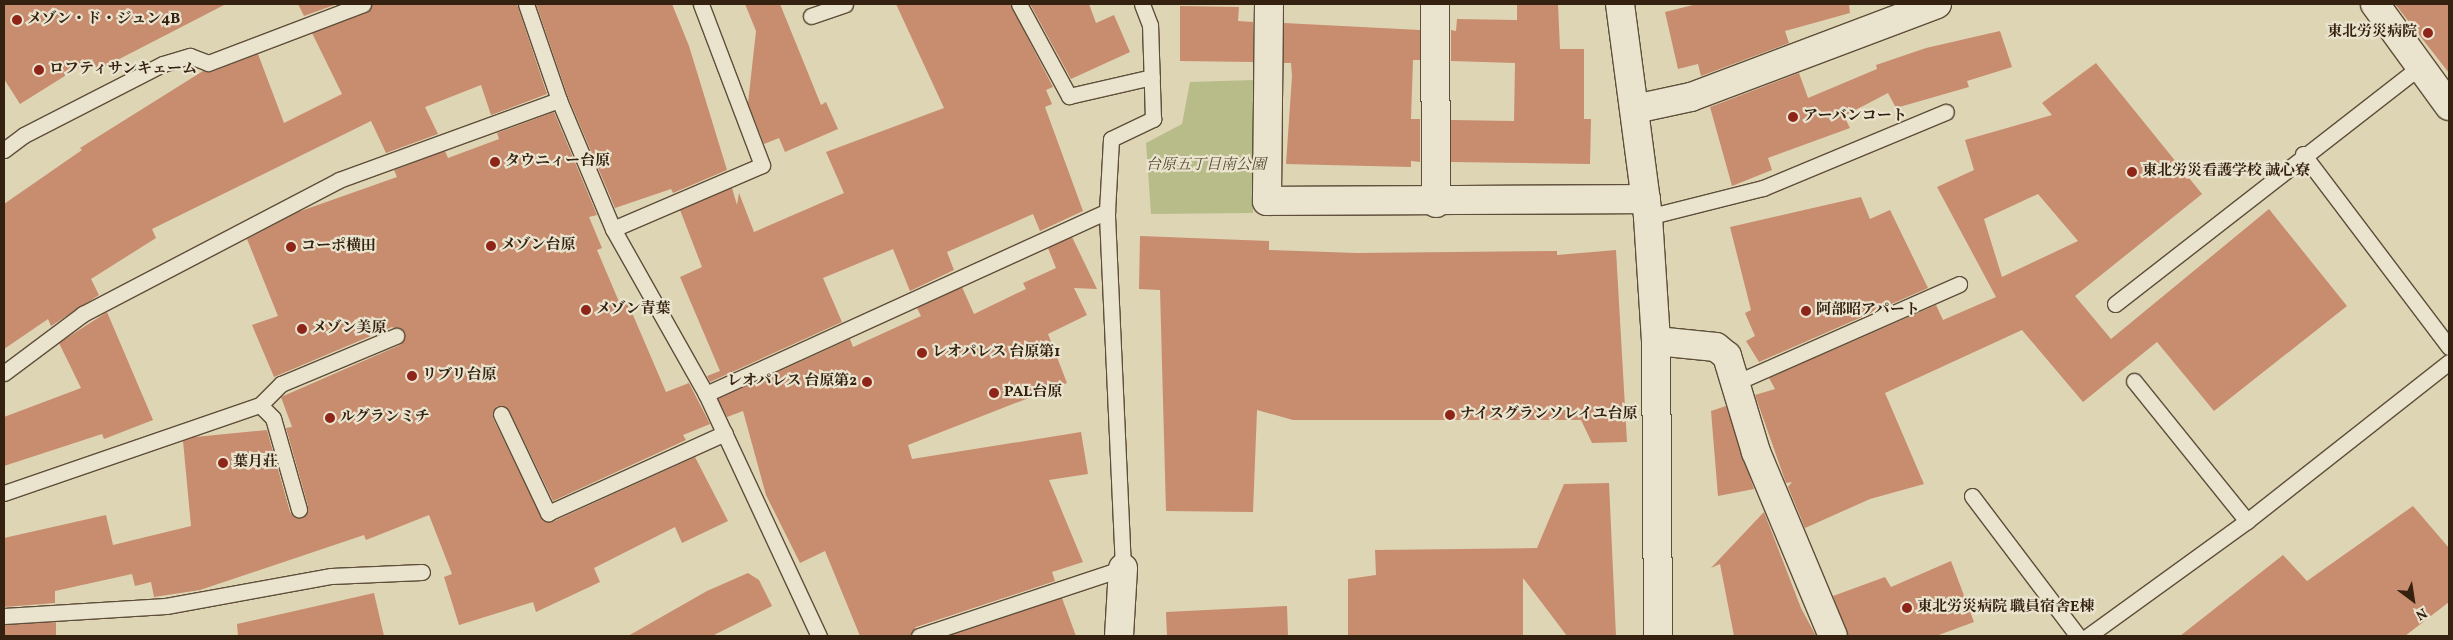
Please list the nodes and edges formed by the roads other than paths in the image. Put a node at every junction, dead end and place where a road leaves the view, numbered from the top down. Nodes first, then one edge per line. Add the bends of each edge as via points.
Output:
1 (363, 4) edge
2 (526, 4) edge
3 (701, 4) edge
4 (845, 4) edge
5 (1019, 4) edge
6 (1142, 4) edge
7 (1269, 4) edge
8 (1435, 4) edge
9 (1620, 4) edge
10 (1937, 4) edge
11 (2375, 4) edge
12 (811, 16) dead end
13 (2419, 67) junction
14 (1152, 77) junction
15 (559, 100) junction
16 (2449, 106) edge
17 (1635, 109) junction
18 (1946, 112) dead end
19 (4, 150) edge
20 (2303, 154) junction
21 (1436, 203) junction
22 (1647, 208) junction
23 (1107, 212) junction
24 (613, 229) junction
25 (1959, 284) dead end
26 (2115, 304) dead end
27 (396, 336) dead end
28 (1656, 341) junction
29 (2449, 347) edge
30 (2449, 362) edge
31 (4, 373) edge
32 (2134, 381) dead end
33 (1735, 383) junction
34 (706, 394) junction
35 (260, 405) junction
36 (501, 414) dead end
37 (724, 433) junction
38 (4, 493) edge
39 (1972, 496) dead end
40 (299, 509) dead end
41 (2247, 521) junction
42 (1123, 568) junction
43 (422, 572) dead end
44 (4, 616) edge
45 (819, 636) edge
46 (919, 636) edge
47 (1119, 636) edge
48 (1658, 636) edge
49 (1833, 636) edge
50 (2078, 636) edge
51 (2088, 636) edge

1 - 19 lane via 208,63 190,56 163,64 24,136
2 - 15 lane
3 - 24 lane via 762,165
4 - 12 lane
5 - 14 lane via 1069,96
6 - 14 lane via 1150,25
7 - 21 street via 1267,202
8 - 21 street
9 - 17 street
10 - 17 street via 1691,97
11 - 13 street
13 - 16 street
13 - 20 lane
14 - 23 lane via 1153,120 1111,138
15 - 24 lane
15 - 31 lane via 339,180 83,314
17 - 22 street
18 - 22 lane via 1762,188
20 - 26 lane
20 - 29 lane
21 - 22 street
22 - 28 street
23 - 34 lane
23 - 42 lane
24 - 34 lane
25 - 33 lane
27 - 35 lane via 281,384
28 - 33 street via 1689,342 1722,350
28 - 48 street
30 - 41 lane
32 - 41 lane
33 - 49 street via 1756,452
34 - 37 lane
35 - 38 lane
35 - 40 lane via 273,418
36 - 37 lane via 548,513
37 - 45 lane
39 - 50 lane
41 - 51 lane
42 - 46 lane
42 - 47 street
43 - 44 lane via 331,576 166,606

